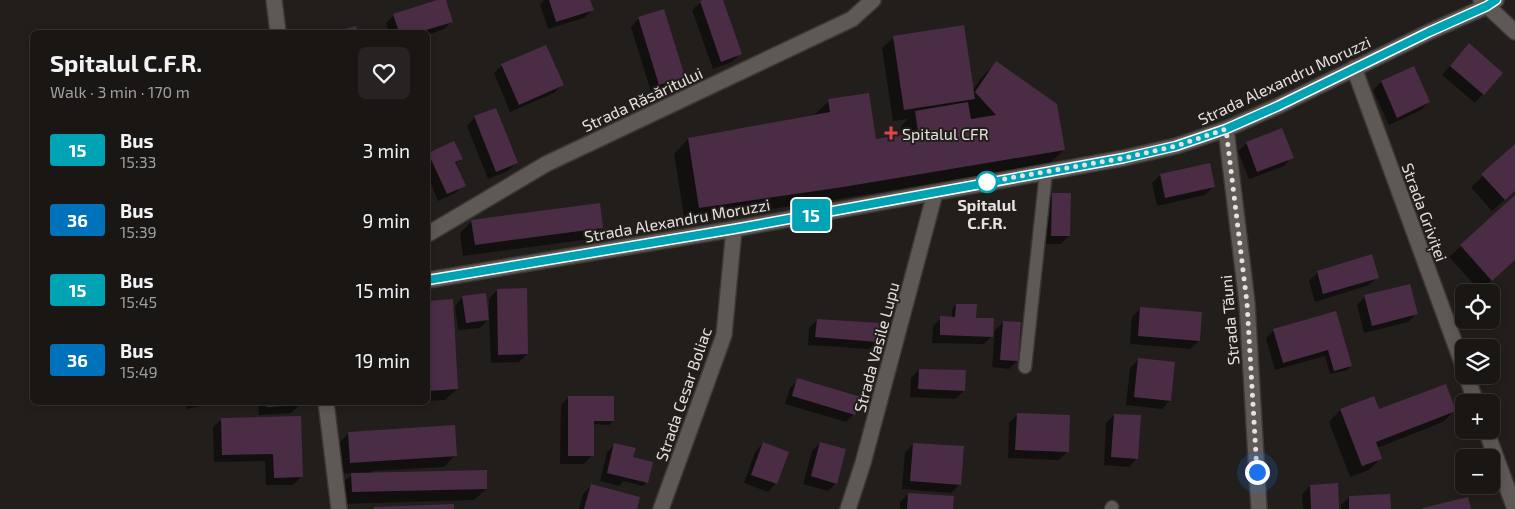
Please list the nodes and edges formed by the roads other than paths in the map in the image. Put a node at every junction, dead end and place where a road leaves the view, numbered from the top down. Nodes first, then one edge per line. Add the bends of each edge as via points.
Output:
1 (274, 0) edge
2 (873, 0) edge
3 (1488, 2) edge
4 (278, 30) edge
5 (1515, 32) edge
6 (1354, 68) junction
7 (1226, 129) junction
8 (1046, 172) junction
9 (935, 192) junction
10 (734, 229) junction
11 (430, 233) edge
12 (430, 280) edge
13 (1455, 343) edge
14 (1025, 367) dead end
15 (326, 405) edge
16 (1489, 439) edge
17 (339, 509) edge
18 (661, 509) edge
19 (848, 509) edge
20 (1259, 509) edge
21 (1515, 509) edge

1 - 4 street
2 - 11 street, Strada Răsăritului via 852,19 546,164
3 - 5 street
3 - 6 street, Strada Alexandru Moruzzi
6 - 7 street, Strada Alexandru Moruzzi
6 - 13 street, Strada Griviței
7 - 8 street, Strada Alexandru Moruzzi via 1176,146
7 - 20 street, Strada Tăuni via 1247,303
8 - 9 street, Strada Alexandru Moruzzi
8 - 14 lane
9 - 10 street, Strada Alexandru Moruzzi
9 - 19 street, Strada Vasile Lupu
10 - 12 street, Strada Alexandru Moruzzi
10 - 18 street, Strada Cesar Boliac via 724,335
15 - 17 street
16 - 21 street

